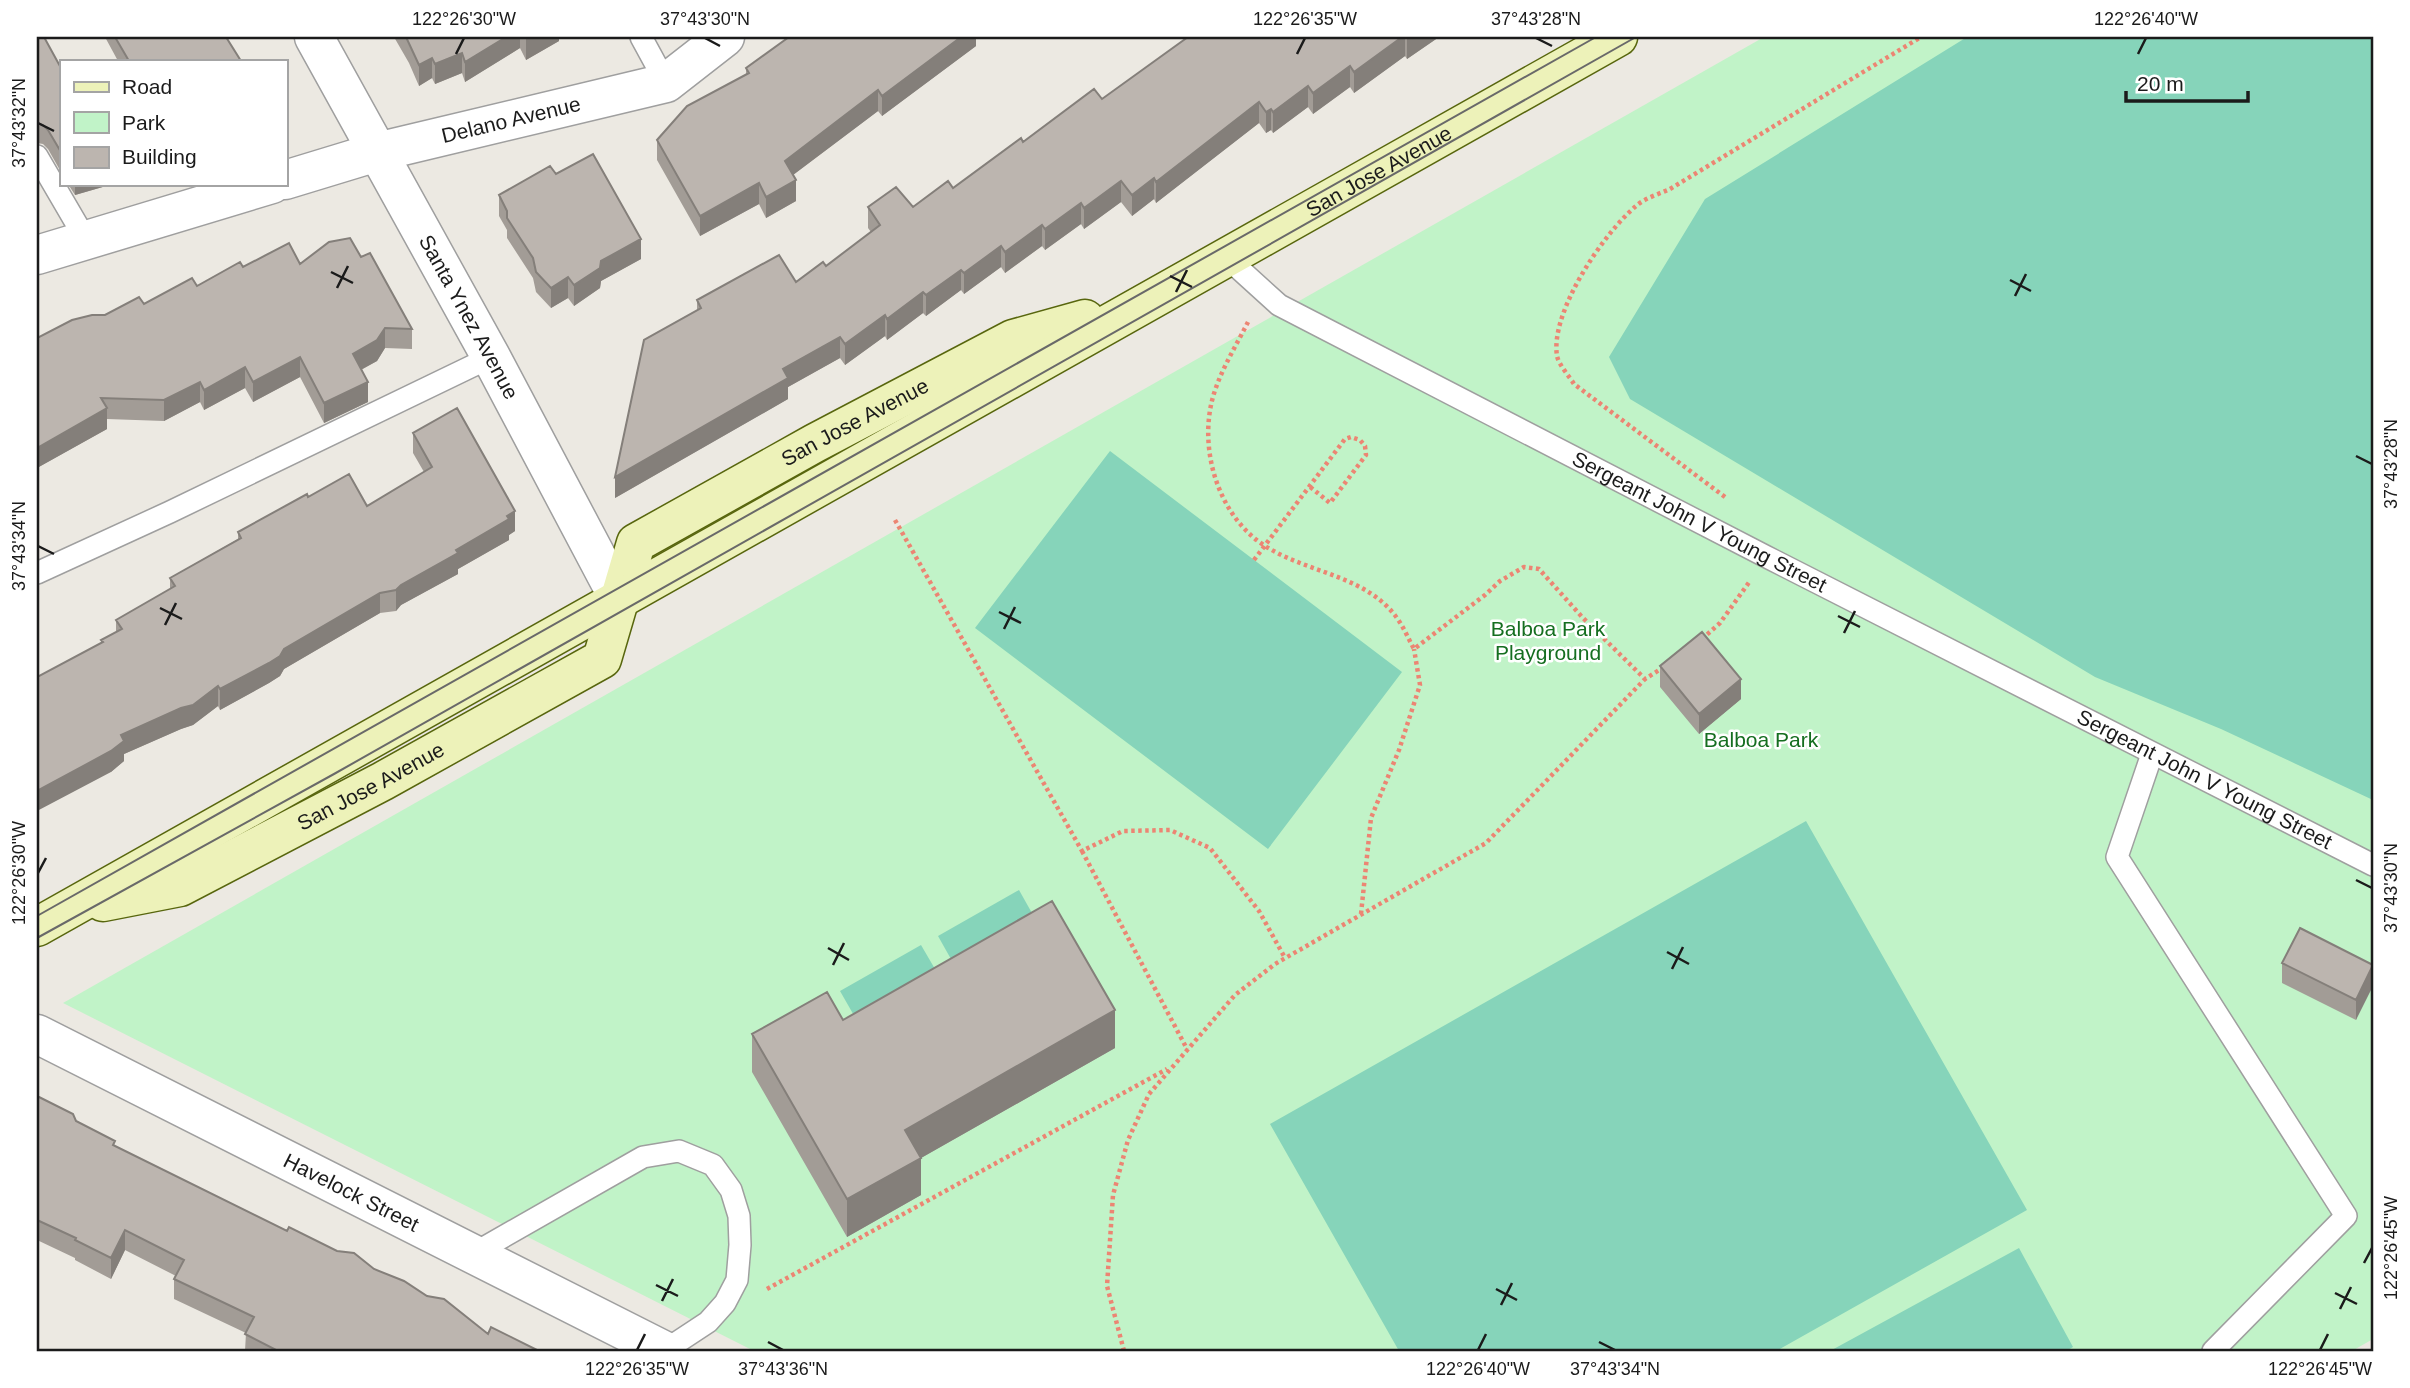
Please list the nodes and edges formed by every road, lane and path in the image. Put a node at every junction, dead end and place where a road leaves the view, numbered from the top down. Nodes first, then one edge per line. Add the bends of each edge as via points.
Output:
1 (314, 37) edge
2 (641, 37) edge
3 (725, 37) edge
4 (1618, 37) edge
5 (1921, 37) edge
6 (666, 83) junction
7 (377, 152) junction
8 (37, 156) edge
9 (287, 179) edge
10 (265, 186) edge
11 (86, 240) junction
12 (37, 255) edge
13 (1225, 256) junction
14 (1248, 322) dead end
15 (491, 357) junction
16 (1309, 486) junction
17 (1734, 503) dead end
18 (895, 520) dead end
19 (1265, 546) junction
20 (1254, 560) dead end
21 (37, 573) edge
22 (1750, 580) dead end
23 (619, 599) junction
24 (1693, 647) edge
25 (1414, 649) junction
26 (1674, 661) edge
27 (1645, 679) junction
28 (2152, 754) junction
29 (1082, 850) junction
30 (2373, 866) edge
31 (1361, 914) junction
32 (37, 927) edge
33 (1284, 958) junction
34 (37, 1034) edge
35 (1187, 1049) junction
36 (1171, 1067) junction
37 (473, 1254) junction
38 (709, 1322) junction
39 (665, 1351) edge
40 (1124, 1351) edge
41 (2213, 1351) edge

1 - 7 street, Santa Ynez Avenue
2 - 6 lane
3 - 6 street, Delano Avenue
4 - 13 main road, San Jose Avenue
5 - 17 path via 1638,204 1608,236 1566,302 1557,358 1574,384
6 - 7 street, Delano Avenue
7 - 9 street, Delano Avenue
7 - 15 street, Santa Ynez Avenue
8 - 11 lane
10 - 11 street
11 - 12 street
13 - 23 main road, San Jose Avenue
13 - 28 lane, Sergeant John V Young Street via 1279,305
14 - 19 path via 1211,405 1209,459 1229,508 1244,529
15 - 21 lane
15 - 23 street, Santa Ynez Avenue
16 - 16 path via 1345,439 1360,440 1365,446 1366,455 1329,503
16 - 19 path
18 - 29 path
19 - 20 path
19 - 25 path via 1358,585 1380,599 1399,620
22 - 24 path via 1720,623
23 - 32 main road, San Jose Avenue
25 - 27 path via 1524,567 1539,569
25 - 31 path via 1420,685 1371,818
26 - 27 path
27 - 31 path via 1486,843
28 - 30 lane, Sergeant John V Young Street
28 - 41 lane via 2117,857 2346,1216
29 - 33 path via 1123,831 1170,830 1210,848 1259,911
29 - 35 path
31 - 33 path
33 - 35 path via 1235,995
34 - 37 street, Havelock Street
35 - 36 path
36 - 38 path
36 - 40 path via 1149,1094 1128,1140 1113,1195 1107,1286
37 - 38 lane via 643,1157 679,1151 713,1165 731,1191 739,1216 737,1280
37 - 39 street, Havelock Street
38 - 39 lane

